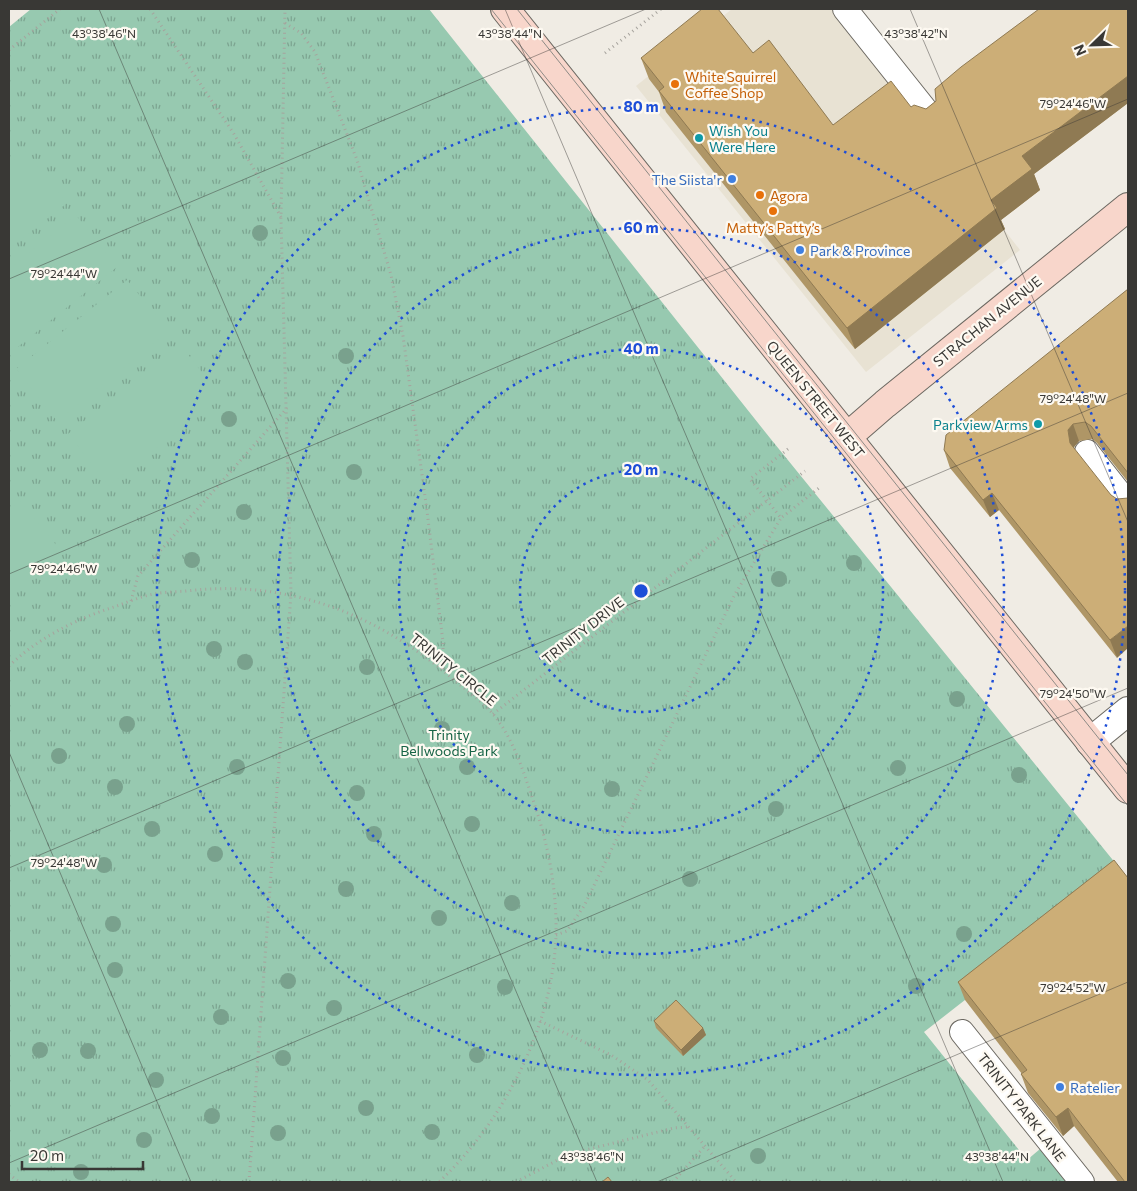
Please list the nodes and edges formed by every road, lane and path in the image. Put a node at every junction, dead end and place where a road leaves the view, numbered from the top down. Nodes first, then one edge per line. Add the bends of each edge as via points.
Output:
1 (60, 9) edge
2 (150, 9) edge
3 (285, 9) edge
4 (505, 9) edge
5 (661, 9) edge
6 (845, 9) edge
7 (285, 23) junction
8 (9, 50) edge
9 (605, 53) dead end
10 (931, 117) edge
11 (1128, 207) edge
12 (281, 218) junction
13 (288, 408) junction
14 (848, 437) junction
15 (788, 449) dead end
16 (1087, 452) dead end
17 (805, 471) dead end
18 (819, 488) dead end
19 (1125, 495) edge
20 (768, 502) junction
21 (781, 518) junction
22 (291, 594) junction
23 (131, 601) junction
24 (9, 666) edge
25 (443, 671) junction
26 (1128, 711) edge
27 (493, 714) junction
28 (1090, 742) junction
29 (1128, 790) edge
30 (556, 935) junction
31 (540, 1021) junction
32 (962, 1032) dead end
33 (688, 1127) junction
34 (704, 1146) junction
35 (9, 1174) edge
36 (19, 1182) edge
37 (249, 1182) edge
38 (439, 1182) edge
39 (516, 1182) edge
40 (673, 1182) edge
41 (736, 1182) edge
42 (1082, 1182) edge

1 - 8 path
2 - 12 path via 234,134
3 - 7 path
4 - 14 main road, QUEEN STREET WEST
5 - 9 path
6 - 10 lane
7 - 12 path
7 - 25 path via 301,33 315,52 357,160 391,275 425,493 443,642
11 - 14 main road, STRACHAN AVENUE via 884,404
12 - 13 path
13 - 22 path
13 - 23 path via 138,576
14 - 28 main road, QUEEN STREET WEST
15 - 20 path via 750,479
16 - 19 lane
17 - 20 path, TRINITY DRIVE
18 - 21 path
20 - 21 path
20 - 27 path, TRINITY DRIVE
21 - 30 path via 735,594 584,906 567,931
22 - 23 path, TRINITY CIRCLE via 221,587 150,595
22 - 25 path, TRINITY CIRCLE via 346,611 397,637
22 - 37 path
23 - 24 path, TRINITY CIRCLE via 83,617 22,653
25 - 27 path, TRINITY CIRCLE
26 - 28 street
27 - 30 path, TRINITY CIRCLE via 518,757 540,819 553,876
28 - 29 main road, QUEEN STREET WEST
30 - 31 path, TRINITY CIRCLE via 551,978
31 - 33 path via 611,1055 648,1080
31 - 38 path, TRINITY CIRCLE via 514,1082 479,1139
32 - 42 lane, TRINITY PARK LANE
33 - 34 path
33 - 39 path via 569,1154
34 - 40 path
34 - 41 path
35 - 36 path

